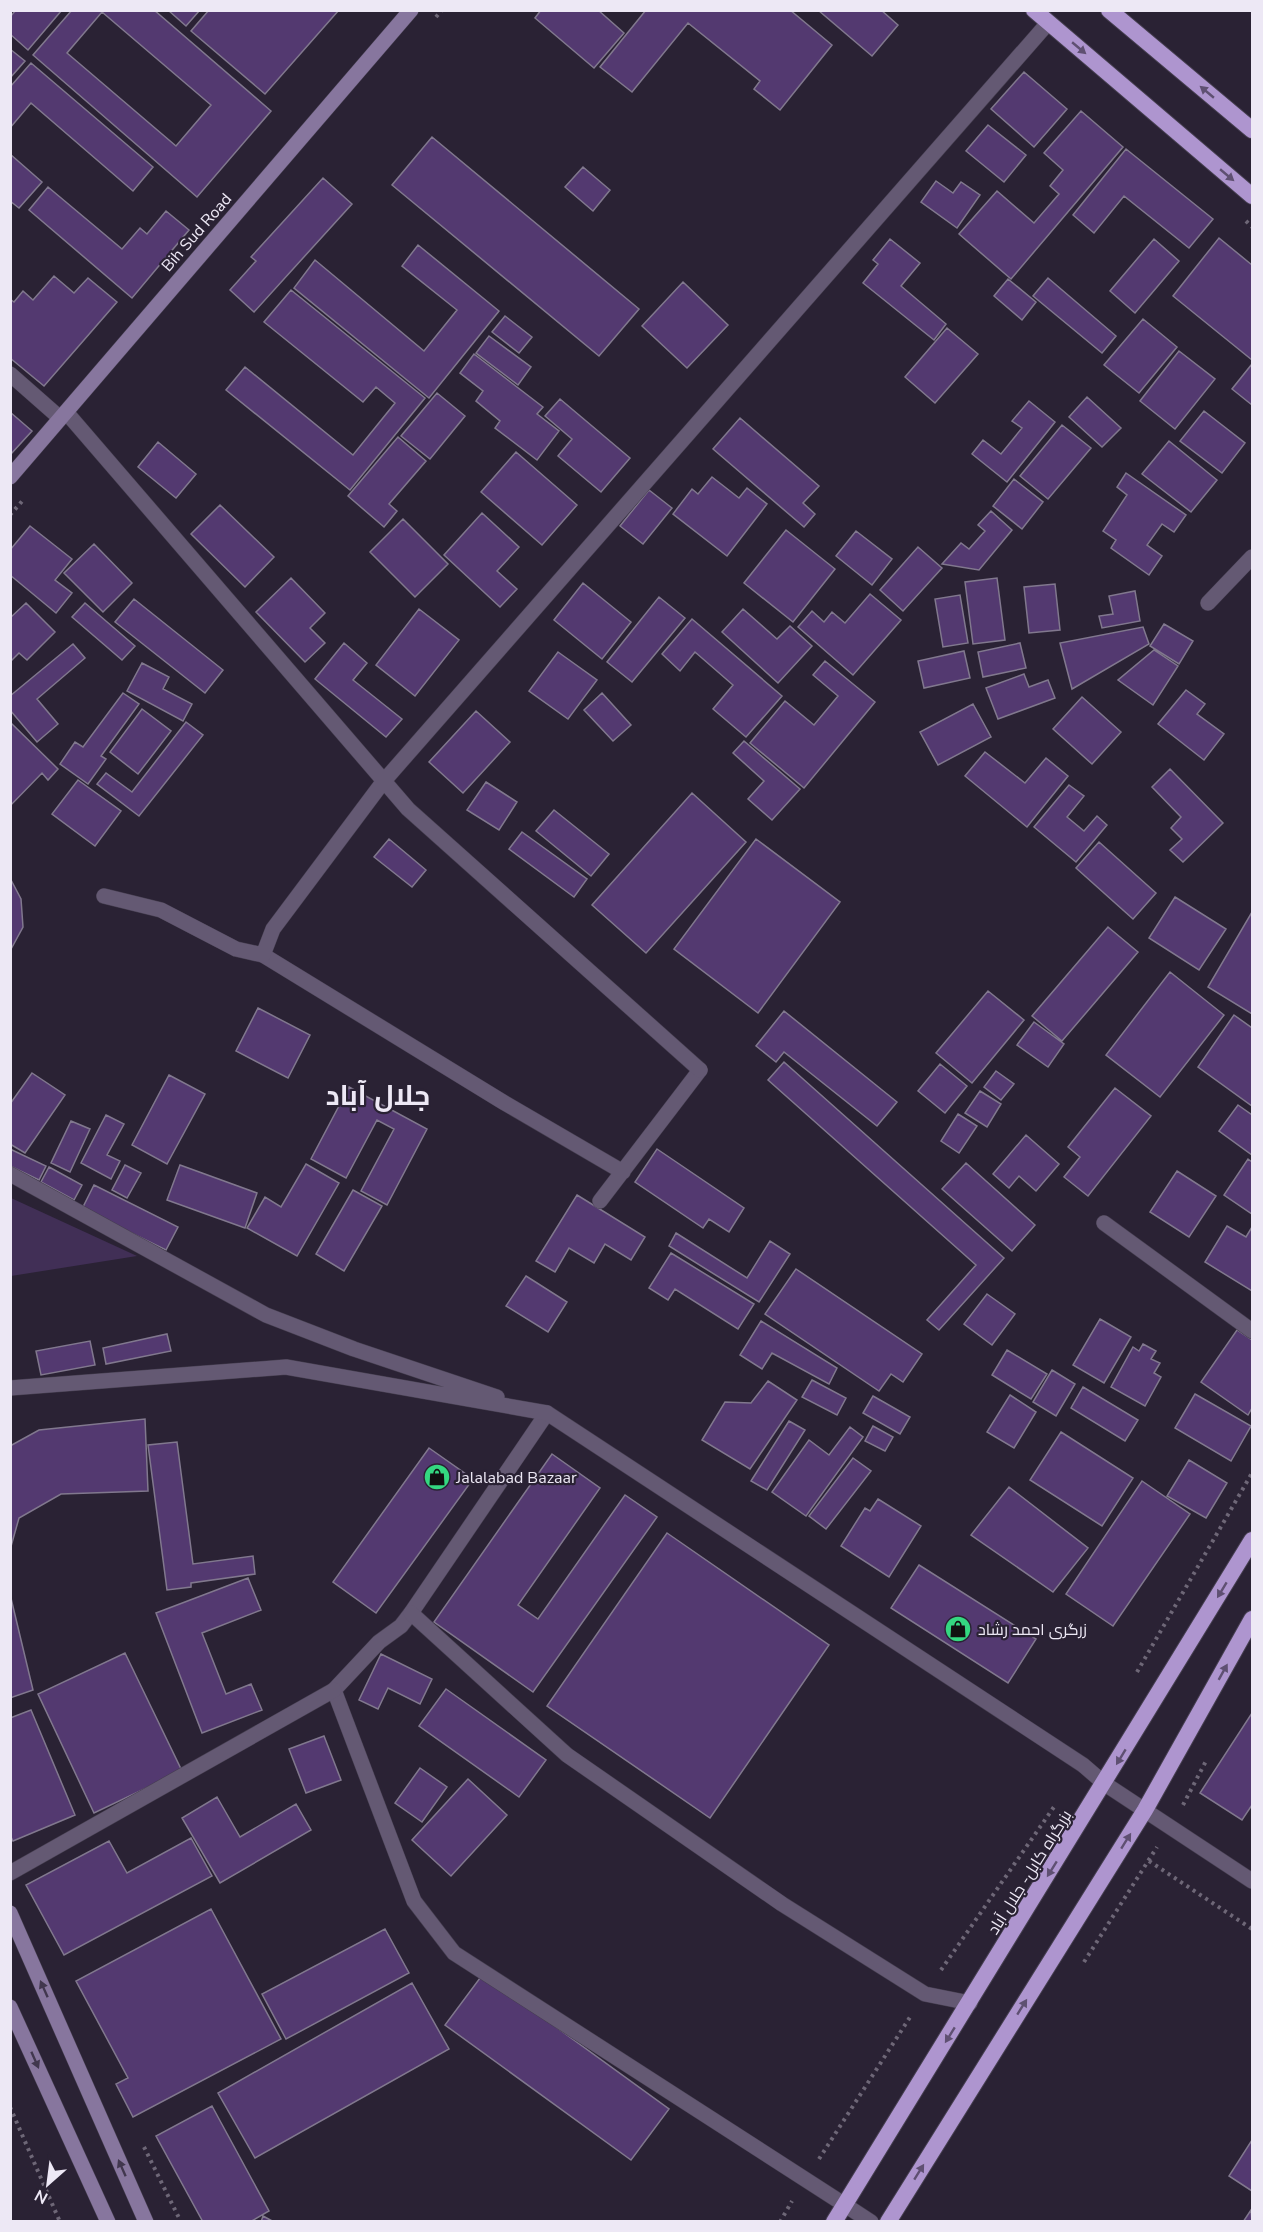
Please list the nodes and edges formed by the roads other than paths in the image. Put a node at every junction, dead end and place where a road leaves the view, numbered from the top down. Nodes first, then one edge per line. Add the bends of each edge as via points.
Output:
1 (411, 10) edge
2 (1034, 10) edge
3 (1109, 10) edge
4 (1048, 23) junction
5 (1252, 130) edge
6 (1252, 196) edge
7 (10, 374) edge
8 (66, 412) junction
9 (10, 477) edge
10 (1252, 557) edge
11 (1208, 603) dead end
12 (383, 782) junction
13 (104, 896) dead end
14 (263, 954) junction
15 (623, 1172) junction
16 (10, 1174) edge
17 (600, 1201) dead end
18 (1104, 1223) dead end
19 (1252, 1331) edge
20 (10, 1388) edge
21 (547, 1413) junction
22 (1252, 1540) edge
23 (411, 1613) junction
24 (1252, 1619) edge
25 (334, 1690) junction
26 (1105, 1784) junction
27 (1145, 1810) junction
28 (10, 1873) edge
29 (1252, 1881) edge
30 (10, 1913) edge
31 (970, 2003) junction
32 (10, 2007) edge
33 (845, 2205) junction
34 (108, 2222) edge
35 (146, 2222) edge
36 (834, 2222) edge
37 (871, 2222) edge
38 (888, 2222) edge

1 - 8 main road, Bih Sud Road
2 - 4 highway
5 -> 3 highway
4 -> 6 highway
4 - 12 street
7 - 8 street via 60,418
8 - 9 main road, Bih Sud Road
8 - 12 street
10 - 11 street
12 - 14 street via 273,928
12 - 15 street via 408,809 700,1070
13 - 14 street via 161,909 236,950
14 - 15 street
15 - 17 street
16 - 21 street via 266,1314 354,1349
18 - 19 street
20 - 21 street via 286,1367
21 - 23 street
21 - 26 street via 1083,1765
22 -> 26 highway, بزرگراه کابل- جلال آباد
23 - 25 street
23 - 31 street via 567,1755 782,1904 925,1994
27 -> 24 highway
25 - 28 street
25 - 33 street via 414,1901 454,1953
26 - 27 street
26 -> 31 highway, بزرگراه کابل- جلال آباد
27 - 29 street
38 -> 27 highway
35 -> 30 main road
31 -> 33 highway, بزرگراه کابل- جلال آباد
32 -> 34 main road
33 - 36 highway, بزرگراه کابل- جلال آباد
33 - 37 street

